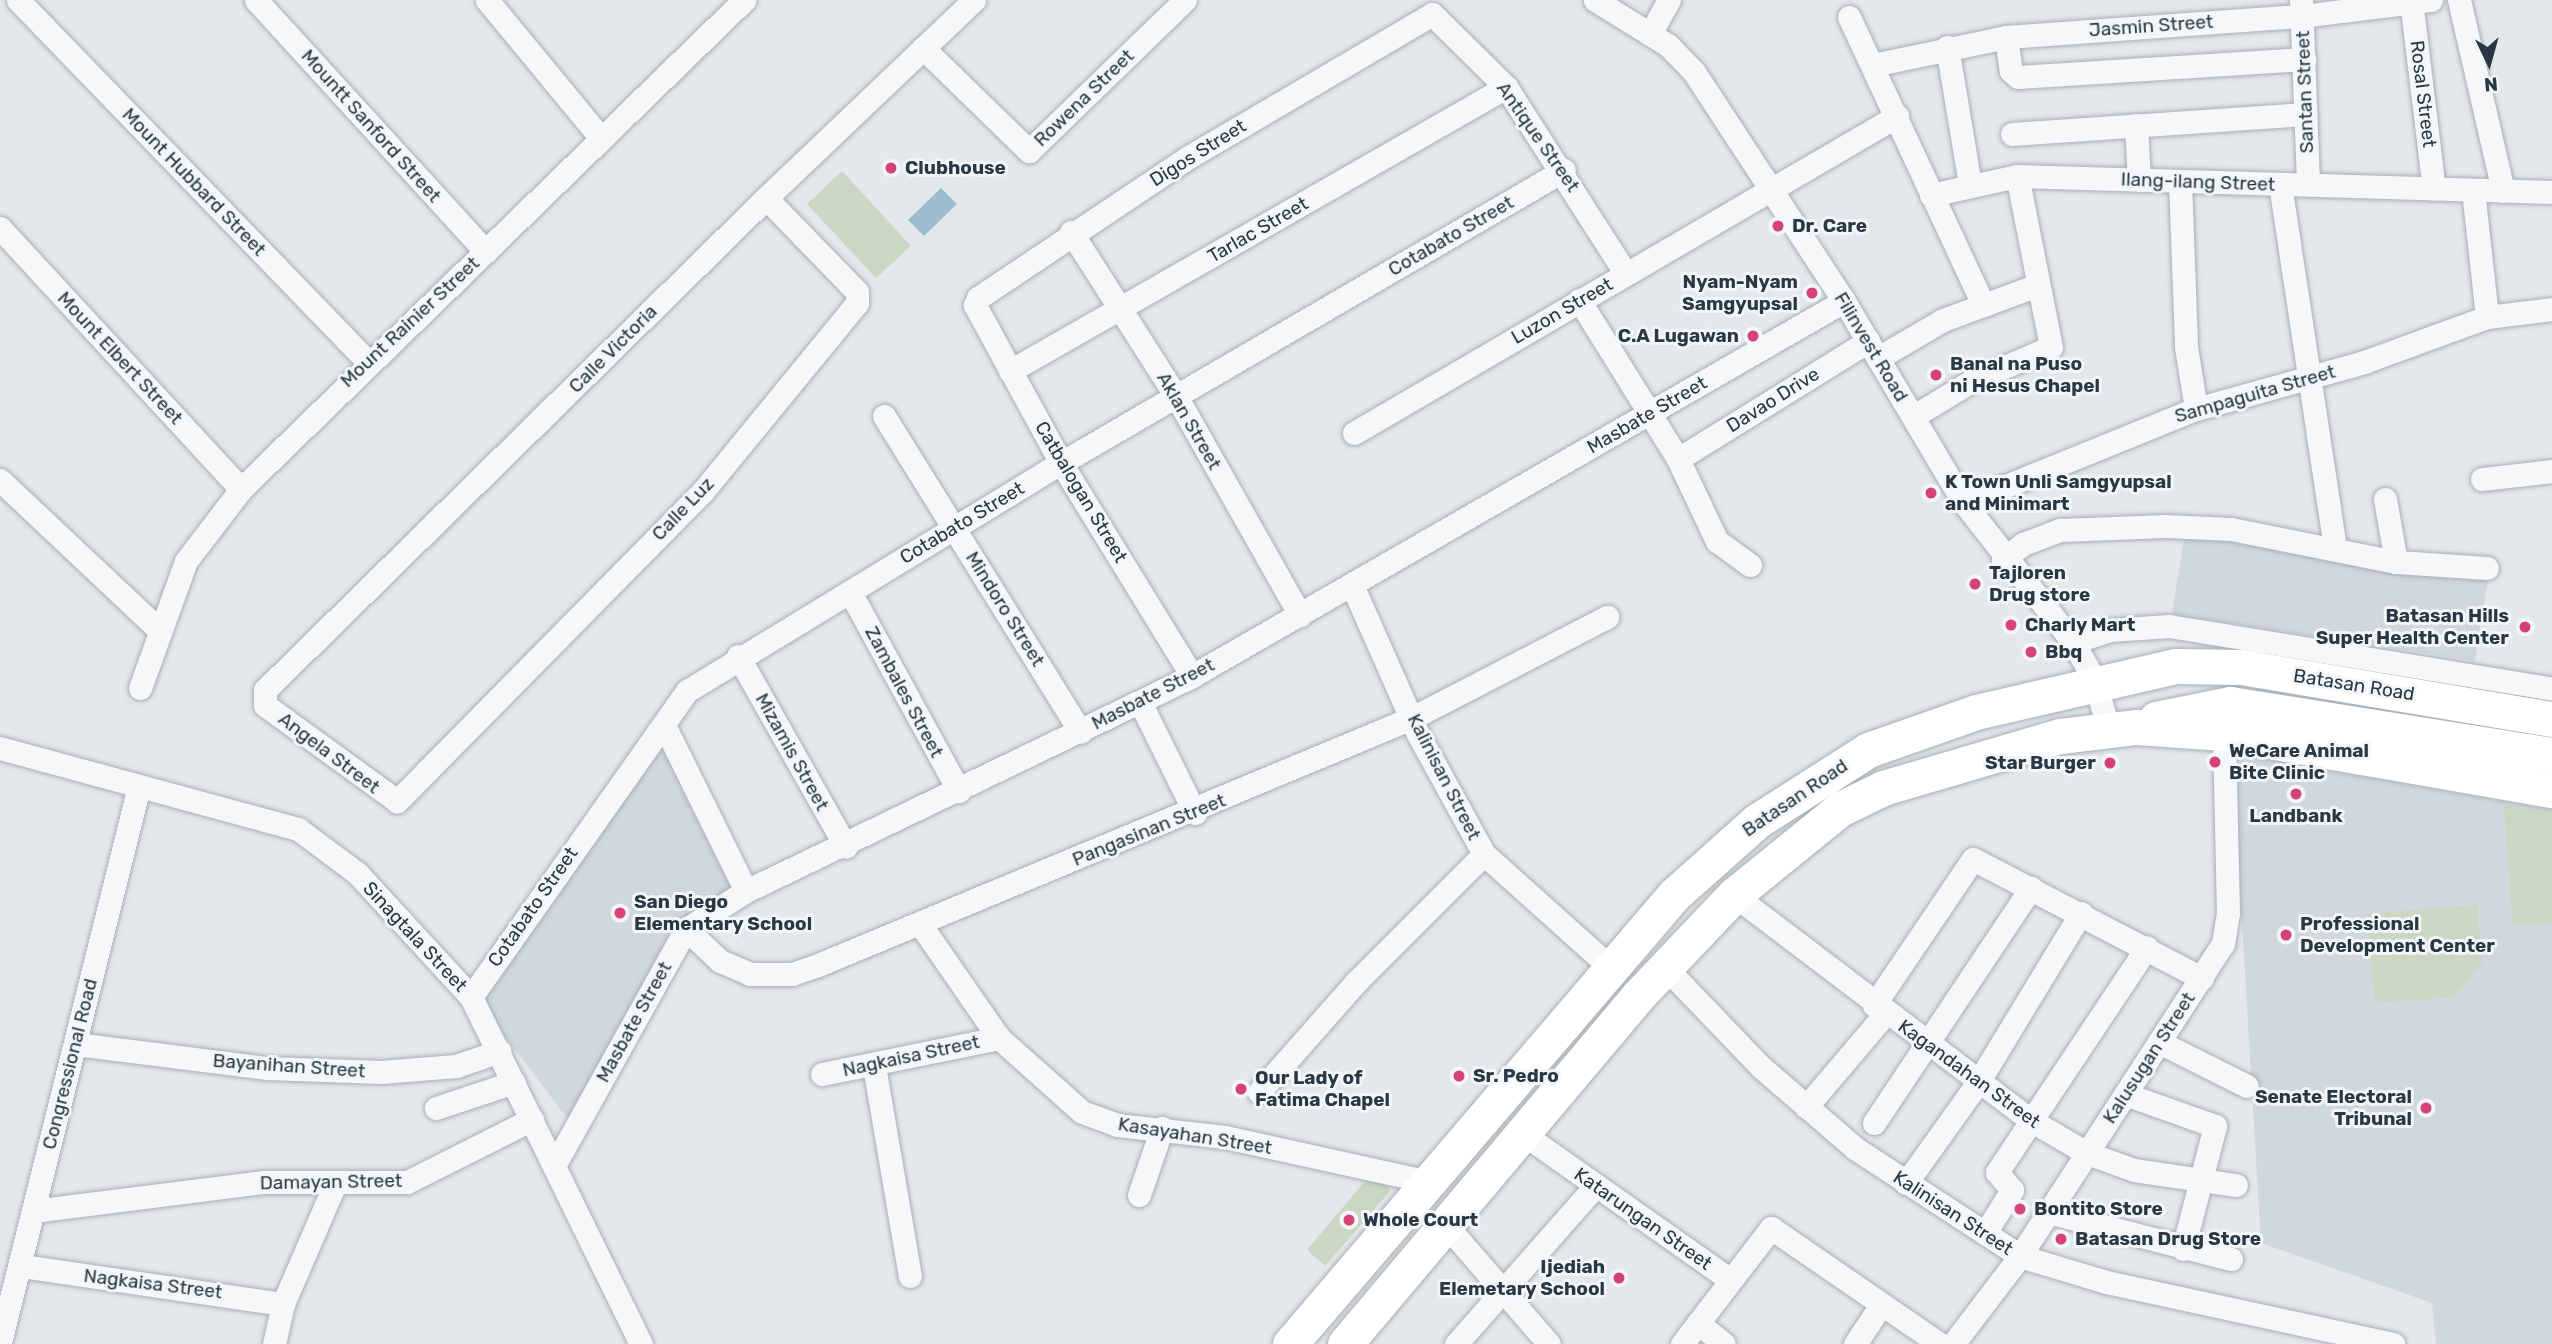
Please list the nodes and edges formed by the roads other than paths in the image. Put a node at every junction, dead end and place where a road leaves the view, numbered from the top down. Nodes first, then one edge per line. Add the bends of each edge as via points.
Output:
1 (19, 0) edge
2 (256, 0) edge
3 (487, 0) edge
4 (744, 0) edge
5 (974, 0) edge
6 (1185, 0) edge
7 (1669, 0) edge
8 (2459, 0) edge
9 (2418, 1) edge
10 (1601, 2) edge
11 (2302, 8) edge
12 (1432, 14) joint
13 (1849, 17) dead end
14 (1650, 34) junction
15 (2006, 37) junction
16 (1947, 47) junction
17 (923, 48) junction
18 (2304, 59) junction
19 (1873, 65) junction
20 (1506, 87) junction
21 (2305, 114) junction
22 (1897, 116) junction
23 (2136, 125) junction
24 (2012, 134) dead end
25 (600, 137) junction
26 (1564, 170) junction
27 (2017, 176) junction
28 (2139, 180) junction
29 (2180, 181) junction
30 (2280, 184) junction
31 (1970, 185) junction
32 (2308, 185) junction
33 (2434, 189) junction
34 (1771, 190) junction
35 (2473, 190) junction
36 (2503, 191) junction
37 (2552, 192) edge
38 (1931, 195) junction
39 (766, 198) junction
40 (0, 228) edge
41 (1071, 232) junction
42 (486, 252) junction
43 (1626, 274) junction
44 (2035, 286) junction
45 (1579, 300) junction
46 (1844, 301) junction
47 (975, 305) joint
48 (1983, 306) junction
49 (1122, 308) junction
50 (2552, 309) edge
51 (2487, 317) junction
52 (1873, 349) junction
53 (370, 364) junction
54 (1010, 371) junction
55 (2305, 381) junction
56 (1176, 396) junction
57 (2196, 409) junction
58 (1650, 413) junction
59 (884, 416) dead end
60 (1913, 416) junction
61 (1354, 433) dead end
62 (1678, 459) junction
63 (1061, 463) junction
64 (2552, 471) edge
65 (2482, 479) dead end
66 (0, 481) edge
67 (241, 489) junction
68 (2385, 499) dead end
69 (1964, 503) junction
70 (955, 527) junction
71 (2335, 548) junction
72 (2003, 560) junction
73 (2396, 562) junction
74 (1750, 565) dead end
75 (2487, 568) dead end
76 (1352, 585) junction
77 (850, 592) junction
78 (1300, 615) junction
79 (1607, 617) dead end
80 (157, 628) junction
81 (2073, 642) junction
82 (738, 656) junction
83 (1192, 676) junction
84 (2095, 681) junction
85 (140, 688) dead end
86 (2552, 690) edge
87 (2497, 694) junction
88 (1140, 702) junction
89 (265, 705) joint
90 (1412, 718) junction
91 (2552, 719) edge
92 (664, 725) junction
93 (2122, 727) junction
94 (1080, 732) junction
95 (2224, 733) junction
96 (0, 748) edge
97 (2552, 755) edge
98 (139, 786) junction
99 (2552, 790) edge
100 (959, 791) junction
101 (393, 801) joint
102 (1195, 813) junction
103 (846, 847) junction
104 (1484, 854) junction
105 (2031, 888) junction
106 (746, 891) junction
107 (1734, 895) junction
108 (2081, 913) junction
109 (920, 924) junction
110 (686, 929) junction
111 (2147, 947) junction
112 (1609, 966) junction
113 (1665, 968) junction
114 (2202, 978) junction
115 (471, 997) junction
116 (1880, 1010) junction
117 (999, 1038) junction
118 (2159, 1042) junction
119 (76, 1044) junction
120 (1927, 1045) junction
121 (500, 1051) junction
122 (874, 1066) junction
123 (822, 1074) dead end
124 (514, 1082) junction
125 (1977, 1084) junction
126 (2247, 1086) dead end
127 (1259, 1092) dead end
128 (2125, 1094) junction
129 (1806, 1107) junction
130 (436, 1108) dead end
131 (533, 1119) junction
132 (2030, 1120) junction
133 (1874, 1123) dead end
134 (1162, 1128) junction
135 (1522, 1133) junction
136 (2087, 1153) junction
137 (554, 1166) junction
138 (1430, 1182) junction
139 (2197, 1182) junction
140 (1906, 1183) junction
141 (1596, 1185) junction
142 (2236, 1185) dead end
143 (334, 1186) junction
144 (1139, 1195) dead end
145 (33, 1212) junction
146 (2048, 1212) junction
147 (1446, 1225) junction
148 (1985, 1233) junction
149 (2183, 1249) junction
150 (2020, 1256) junction
151 (2231, 1259) dead end
152 (13, 1273) edge
153 (910, 1276) dead end
154 (1729, 1279) junction
155 (1504, 1289) junction
156 (283, 1304) junction
157 (1881, 1305) junction
158 (1698, 1324) junction
159 (0, 1342) edge
160 (274, 1344) edge
161 (641, 1344) edge
162 (1290, 1344) edge
163 (1345, 1344) edge
164 (1456, 1344) edge
165 (1549, 1344) edge
166 (1682, 1344) edge
167 (1724, 1344) edge
168 (1855, 1344) edge
169 (1940, 1344) edge
170 (1953, 1344) edge
171 (2393, 1344) edge

1 - 53 street, Mount Hubbard Street
2 - 42 street, Mountt Sanford Street
3 - 25 street
4 - 25 street, Mount Rainier Street
5 - 17 street, Calle Victoria
6 - 17 street, Rowena Street via 1029,151
7 - 14 street
8 - 36 street
9 - 11 street, Jasmin Street
9 - 33 street, Rosal Street
10 - 14 street, Filinvest Road
11 - 15 street, Jasmin Street
11 - 18 street, Santan Street
12 - 20 street, Antique Street
12 - 41 street, Digos Street
13 - 19 street
14 - 34 street, Filinvest Road via 1694,72
15 - 16 street, Jasmin Street
15 - 18 street via 2011,71 2018,77
16 - 19 street, Jasmin Street
16 - 31 street
17 - 39 street, Calle Victoria
18 - 21 street, Santan Street
19 - 22 street
20 - 26 street, Antique Street
20 - 49 street, Tarlac Street
21 - 23 street
21 - 32 street, Santan Street
22 - 34 street
22 - 38 street
23 - 24 street
23 - 28 street
25 - 42 street, Mount Rainier Street
26 - 43 street, Antique Street
26 - 56 street, Cotabato Street
27 - 28 street, Ilang-ilang Street
27 - 31 street, Ilang-ilang Street
27 - 44 street
28 - 29 street, Ilang-ilang Street
29 - 30 street, Ilang-ilang Street
29 - 57 street via 2186,348
30 - 32 street, Ilang-ilang Street
30 - 55 street
31 - 38 street, Ilang-ilang Street
32 - 33 street, Ilang-ilang Street
33 - 35 street, Ilang-ilang Street
34 - 43 street, Luzon Street
34 - 46 street, Filinvest Road
35 - 36 street, Ilang-ilang Street
35 - 51 street
36 - 37 street, Ilang-ilang Street
38 - 48 street
39 - 89 street, Calle Victoria via 265,691
39 - 101 street, Calle Luz via 857,292 857,303 703,491
40 - 67 street, Mount Elbert Street
41 - 47 street, Digos Street
41 - 49 street, Aklan Street
42 - 53 street, Mount Rainier Street
43 - 45 street, Luzon Street
44 - 48 street, Davao Drive
44 - 60 street via 2051,348 1970,382
45 - 58 street
45 - 61 street, Luzon Street
46 - 52 street, Filinvest Road
46 - 58 street, Masbate Street
47 - 54 street, Catbalogan Street
48 - 52 street, Davao Drive
49 - 54 street, Tarlac Street
49 - 56 street, Aklan Street
50 - 51 street, Sampaguita Street
51 - 55 street, Sampaguita Street
52 - 60 street, Filinvest Road
52 - 62 street, Davao Drive
53 - 67 street, Mount Rainier Street
54 - 63 street, Catbalogan Street
55 - 57 street, Sampaguita Street
55 - 71 street
56 - 63 street, Cotabato Street
56 - 78 street, Aklan Street
57 - 69 street, Sampaguita Street
58 - 62 street
58 - 76 street, Masbate Street
59 - 70 street, Mindoro Street
60 - 69 street, Filinvest Road
62 - 74 street via 1717,541
63 - 70 street, Cotabato Street
63 - 83 street, Catbalogan Street
64 - 65 street
66 - 80 street
67 - 80 street, Mount Rainier Street via 186,561
68 - 73 street
69 - 72 street, Filinvest Road
70 - 77 street, Cotabato Street
70 - 94 street, Mindoro Street
71 - 72 street via 2228,528 2114,527 2060,530 2023,544
71 - 73 street
72 - 81 street, Filinvest Road
73 - 75 street
76 - 78 street, Masbate Street
76 - 90 street, Kalinisan Street
77 - 82 street, Cotabato Street
77 - 100 street, Zambales Street
78 - 83 street, Masbate Street
79 - 90 street, Pangasinan Street
80 - 85 street, Mount Rainier Street
81 - 84 street, Filinvest Road
81 - 87 street via 2110,630 2169,626
82 - 92 street, Cotabato Street via 687,691
82 - 103 street, Mizamis Street
83 - 88 street, Masbate Street
84 - 87 main road, Batasan Road via 2212,664
84 - 93 street, Filinvest Road
84 - 112 main road, Batasan Road via 1920,728 1823,774 1719,851
86 - 87 street
87 - 91 main road, Batasan Road
88 - 94 street, Masbate Street
88 - 102 street
89 - 101 street, Angela Street
90 - 102 street, Pangasinan Street
90 - 104 street, Kalinisan Street
92 - 106 street
92 - 115 street, Cotabato Street
93 - 95 main road, Batasan Road
93 - 97 main road via 2230,704
93 - 107 main road, Batasan Road via 1956,762 1883,788 1840,809
94 - 100 street, Masbate Street
95 - 99 main road, Batasan Road
95 - 114 street, Kalusugan Street via 2228,913 2223,944
96 - 98 street, Sinagtala Street
98 - 115 street, Sinagtala Street via 298,830 408,923
98 - 119 street, Congressional Road
100 - 103 street, Masbate Street
102 - 109 street, Pangasinan Street
103 - 106 street, Masbate Street
104 - 112 street, Kalinisan Street
104 - 127 street via 1371,965
105 - 108 street
105 - 116 street via 1973,859
105 - 120 street
106 - 110 street, Masbate Street
107 - 113 main road, Batasan Road
107 - 116 street, Kagandahan Street
108 - 111 street
108 - 125 street
109 - 110 street, Pangasinan Street via 818,965 768,976 720,961
109 - 117 street, Kasayahan Street
110 - 137 street, Masbate Street
111 - 114 street
111 - 132 street
112 - 138 main road, Batasan Road
113 - 129 street, Kalinisan Street
113 - 135 main road, Batasan Road
114 - 118 street, Kalusugan Street
115 - 121 street, Sinagtala Street
116 - 120 street, Kagandahan Street
116 - 129 street
117 - 122 street, Nagkaisa Street
117 - 134 street, Kasayahan Street via 1082,1112 1117,1125
118 - 126 street
118 - 128 street, Kalusugan Street
119 - 121 street, Bayanihan Street via 267,1068 380,1072 456,1066
119 - 145 street, Congressional Road
120 - 125 street, Kagandahan Street
120 - 133 street
121 - 124 street, Sinagtala Street
122 - 123 street, Nagkaisa Street
122 - 153 street
124 - 130 street
124 - 131 street, Sinagtala Street
125 - 132 street, Kagandahan Street
125 - 140 street
128 - 136 street, Kalusugan Street
128 - 139 street via 2215,1126
129 - 140 street, Kalinisan Street
131 - 137 street, Sinagtala Street
131 - 143 street, Damayan Street via 407,1182
132 - 136 street, Kagandahan Street
132 - 148 street via 1997,1172 2012,1190
134 - 138 street, Kasayahan Street
134 - 144 street
135 - 141 street, Katarungan Street
135 - 147 main road, Batasan Road
136 - 139 street, Kagandahan Street
136 - 146 street, Kalusugan Street
137 - 161 street, Sinagtala Street
138 - 162 main road, Batasan Road
139 - 142 street, Kagandahan Street
139 - 149 street
140 - 148 street, Kalinisan Street
141 - 154 street, Katarungan Street
141 - 155 street
143 - 145 street, Damayan Street via 264,1182
143 - 156 street
145 - 152 street, Congressional Road
146 - 149 street
146 - 150 street, Kalusugan Street
147 - 155 street
147 - 163 main road, Batasan Road
148 - 150 street, Kalinisan Street
149 - 151 street
150 - 170 street, Kalusugan Street
150 - 171 street, Kalinisan Street via 2106,1282
152 - 156 street, Nagkaisa Street
152 - 159 street, Congressional Road
154 - 157 street via 1771,1228
154 - 158 street, Katarungan Street
155 - 164 street
155 - 165 street
156 - 160 street
157 - 168 street
157 - 169 street
158 - 166 street, Katarungan Street
158 - 167 street

